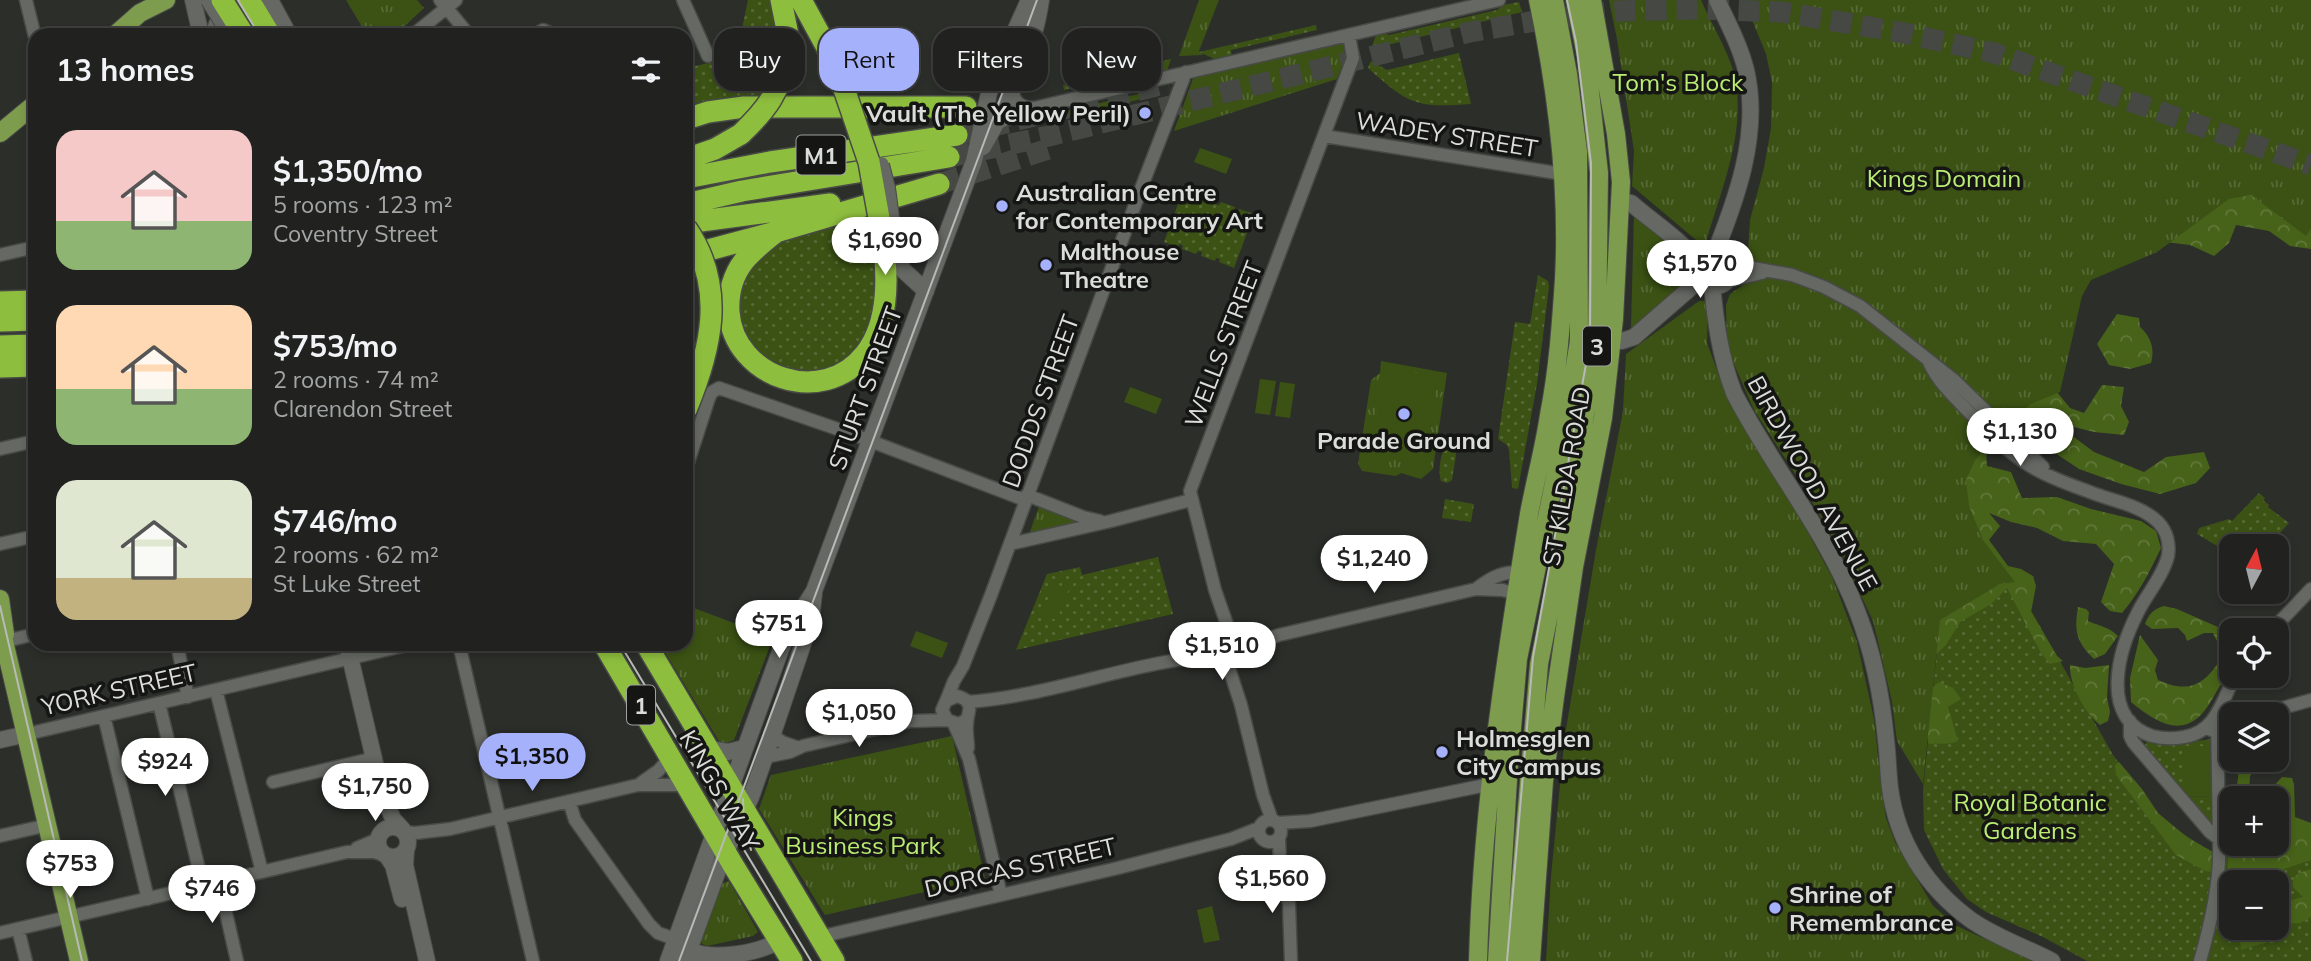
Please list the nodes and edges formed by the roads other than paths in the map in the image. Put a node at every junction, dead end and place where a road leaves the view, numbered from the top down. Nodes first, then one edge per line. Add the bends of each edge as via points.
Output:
1 (26, 0) edge
2 (166, 0) edge
3 (193, 0) edge
4 (209, 0) edge
5 (222, 0) edge
6 (235, 0) edge
7 (250, 0) edge
8 (270, 0) edge
9 (683, 0) edge
10 (781, 0) edge
11 (801, 0) edge
12 (814, 0) edge
13 (1029, 0) edge
14 (1041, 0) edge
15 (1499, 0) edge
16 (1538, 0) edge
17 (1554, 0) edge
18 (1575, 0) edge
19 (1592, 0) edge
20 (1717, 0) edge
21 (447, 3) edge
22 (144, 7) edge
23 (33, 28) edge
24 (122, 28) edge
25 (199, 28) edge
26 (215, 28) edge
27 (230, 28) edge
28 (240, 28) edge
29 (266, 28) edge
30 (285, 28) edge
31 (420, 28) edge
32 (463, 28) edge
33 (830, 28) edge
34 (1035, 28) edge
35 (819, 33) edge
36 (1349, 35) junction
37 (708, 56) dead end
38 (1186, 72) junction
39 (1161, 79) tunnel mouth
40 (1161, 83) edge
41 (850, 91) edge
42 (852, 91) edge
43 (1011, 91) edge
44 (1013, 91) edge
45 (1112, 91) edge
46 (1055, 105) junction
47 (966, 107) dead end
48 (28, 109) edge
49 (1171, 111) junction
50 (693, 117) edge
51 (994, 127) junction
52 (0, 133) edge
53 (957, 135) tunnel mouth
54 (1324, 136) junction
55 (693, 157) edge
56 (949, 157) tunnel mouth
57 (974, 161) junction
58 (881, 165) junction
59 (1599, 173) junction
60 (1571, 174) junction
61 (693, 177) edge
62 (939, 184) tunnel mouth
63 (874, 188) junction
64 (1621, 201) junction
65 (693, 202) edge
66 (693, 225) edge
67 (1618, 227) junction
68 (776, 232) junction
69 (888, 234) junction
70 (693, 242) edge
71 (28, 249) edge
72 (693, 254) edge
73 (0, 256) edge
74 (1715, 273) junction
75 (926, 291) junction
76 (28, 301) edge
77 (0, 302) edge
78 (28, 320) edge
79 (0, 321) edge
80 (1605, 340) junction
81 (1579, 341) junction
82 (28, 345) edge
83 (0, 346) edge
84 (28, 366) edge
85 (0, 367) edge
86 (693, 392) edge
87 (870, 441) junction
88 (28, 443) edge
89 (693, 447) edge
90 (0, 449) edge
91 (1026, 497) junction
92 (1191, 500) junction
93 (1111, 521) junction
94 (28, 538) edge
95 (0, 544) edge
96 (1010, 544) junction
97 (1527, 573) junction
98 (1476, 589) junction
99 (2311, 589) edge
100 (814, 591) junction
101 (1523, 595) junction
102 (0, 599) edge
103 (2283, 618) edge
104 (3, 633) edge
105 (28, 635) edge
106 (1228, 647) junction
107 (178, 651) edge
108 (349, 651) edge
109 (461, 651) edge
110 (608, 651) edge
111 (650, 651) edge
112 (963, 666) junction
113 (2230, 688) edge
114 (216, 690) junction
115 (188, 697) junction
116 (2311, 700) edge
117 (159, 703) junction
118 (945, 703) junction
119 (2289, 704) edge
120 (961, 713) junction
121 (104, 716) junction
122 (911, 721) junction
123 (2130, 721) junction
124 (2217, 721) junction
125 (27, 734) junction
126 (772, 735) junction
127 (0, 740) edge
128 (744, 748) junction
129 (799, 748) junction
130 (710, 749) junction
131 (671, 757) junction
132 (765, 757) junction
133 (374, 758) junction
134 (1537, 780) junction
135 (273, 782) dead end
136 (1499, 782) junction
137 (638, 785) junction
138 (687, 785) junction
139 (730, 785) junction
140 (383, 793) junction
141 (569, 802) junction
142 (745, 811) junction
143 (500, 817) junction
144 (48, 825) junction
145 (450, 829) junction
146 (714, 830) junction
147 (404, 831) junction
148 (1270, 831) junction
149 (380, 835) junction
150 (0, 836) edge
151 (2219, 839) joint
152 (406, 850) junction
153 (347, 852) junction
154 (725, 852) junction
155 (386, 855) junction
156 (2220, 856) edge
157 (262, 872) junction
158 (219, 882) junction
159 (203, 886) junction
160 (1001, 895) junction
161 (148, 899) junction
162 (69, 917) junction
163 (18, 929) junction
164 (0, 933) edge
165 (819, 937) junction
166 (675, 939) junction
167 (779, 941) junction
168 (687, 956) edge
169 (744, 958) edge
170 (26, 961) edge
171 (79, 961) edge
172 (237, 961) edge
173 (417, 961) edge
174 (427, 961) edge
175 (533, 961) edge
176 (668, 961) edge
177 (718, 961) edge
178 (792, 961) edge
179 (834, 961) edge
180 (1291, 961) edge
181 (1478, 961) edge
182 (1497, 961) edge
183 (1514, 961) edge
184 (1531, 961) edge
185 (2052, 961) edge
186 (2200, 961) edge

1 - 23 street
2 - 22 main road via 159,6
3 - 25 street
4 - 27 street, bridge
5 - 28 highway, bridge
6 - 26 street
7 - 29 highway
8 - 30 street
9 - 37 street
10 - 55 highway, bridge via 787,57 772,100 741,134
11 - 35 highway
12 - 33 highway
13 - 57 street, STURT STREET via 989,93
14 - 34 street, STURT STREET
15 - 36 street
16 - 60 main road, ST KILDA ROAD / 3
17 - 60 main road, ST KILDA ROAD via 1573,107
18 - 59 main road, ST KILDA ROAD / 3
19 - 64 main road, ST KILDA ROAD via 1616,134
20 - 74 street, BIRDWOOD AVENUE via 1746,69 1751,111 1750,137
21 - 31 street
21 - 32 street
22 - 24 main road
36 - 38 street
36 - 54 street, WELLS STREET via 1353,58
38 - 39 street
38 - 49 street, DODDS STREET
40 - 49 street via 1170,90
41 - 63 highway, bridge
42 - 58 highway
43 - 51 street, STURT STREET
44 - 46 street via 1013,97 1024,107
45 - 46 street
46 - 51 street
47 - 50 highway via 744,107
48 - 52 main road
49 - 91 street, DODDS STREET
51 - 57 street, STURT STREET
53 - 61 highway, M1
54 - 60 street, WADEY STREET
54 - 92 street, WELLS STREET via 1192,486
56 - 65 highway, M1
57 - 75 street, STURT STREET
58 - 63 highway, bridge
58 - 69 street, bridge via 887,188
59 - 67 main road
59 - 80 main road, ST KILDA ROAD / 3
60 - 81 main road, ST KILDA ROAD
60 - 97 main road, ST KILDA ROAD / 3 via 1558,362
62 - 68 highway
63 - 66 highway via 820,206
63 - 69 highway, bridge
64 - 67 main road, ST KILDA ROAD
64 - 74 street via 1632,203
67 - 80 main road, ST KILDA ROAD
68 - 69 highway via 752,251 736,274 730,299 731,325 739,345 756,364 783,380 802,382 841,374 872,345 884,304
68 - 72 highway
69 - 75 street via 902,269
70 - 86 highway, bridge via 703,264 711,314 704,365
71 - 73 street
74 - 80 street via 1634,337
74 - 123 street via 1780,272 1860,306 1929,362 1941,382 1994,438 2034,468 2135,508 2164,529 2168,543 2165,565 2133,623 2120,664 2118,697
74 - 185 street, BIRDWOOD AVENUE via 1715,327 1734,393 1811,519 1857,610 1881,701 1894,808 1908,849 1952,905
75 - 87 street, STURT STREET
76 - 77 highway
78 - 79 highway
80 - 81 main road
80 - 134 main road, ST KILDA ROAD via 1603,418
81 - 97 main road, ST KILDA ROAD via 1564,434
82 - 83 highway
84 - 85 highway
87 - 89 street via 719,388 709,398
87 - 91 street
87 - 100 street, STURT STREET
88 - 90 street
91 - 93 street via 1083,517
91 - 96 street, DODDS STREET
92 - 93 street
92 - 106 street, WELLS STREET
93 - 96 street
94 - 95 street
96 - 112 street, DODDS STREET
97 - 98 street via 1494,576
97 - 101 main road, ST KILDA ROAD
98 - 101 street
98 - 106 street
99 - 103 street
100 - 126 street, STURT STREET via 811,620
100 - 128 street, STURT STREET via 791,626
101 - 136 main road, ST KILDA ROAD
102 - 104 main road
104 - 105 street
104 - 125 main road
106 - 120 street via 1007,698
106 - 148 street, WELLS STREET
107 - 115 street
108 - 114 street, YORK STREET
108 - 133 street
109 - 143 street
110 - 131 highway, KINGS WAY / 1
111 - 130 highway, KINGS WAY / 1
112 - 118 street, DODDS STREET
112 - 120 street, DODDS STREET
113 - 124 street
114 - 115 street, YORK STREET
114 - 157 street
115 - 117 street, YORK STREET
116 - 119 street
117 - 121 street, YORK STREET
117 - 159 street
118 - 120 street via 953,697
118 - 120 street via 943,714
118 - 122 street
120 - 122 street
120 - 160 street, DODDS STREET
121 - 125 street, YORK STREET
121 - 161 street
122 - 129 street
123 - 124 street via 2143,732 2164,738 2197,733
123 - 151 street via 2133,742
124 - 151 street
125 - 127 street, YORK STREET
125 - 144 main road
126 - 129 street
126 - 132 street, STURT STREET
128 - 130 street via 728,752
128 - 139 street, STURT STREET
129 - 132 street
130 - 139 highway, KINGS WAY / 1
131 - 137 street
131 - 138 highway, KINGS WAY / 1
132 - 142 street, STURT STREET
133 - 135 street
133 - 140 street
134 - 136 main road
134 - 183 main road, ST KILDA ROAD
134 - 184 main road, ST KILDA ROAD
136 - 148 street, DORCAS STREET
136 - 181 main road, ST KILDA ROAD
136 - 182 main road, ST KILDA ROAD
137 - 138 street
137 - 141 street
138 - 146 highway, KINGS WAY / 1
139 - 142 highway, KINGS WAY / 1
139 - 146 street, STURT STREET
140 - 147 street via 393,819
140 - 149 street
141 - 143 street
141 - 166 street via 575,820 649,924
142 - 154 street, STURT STREET
142 - 165 highway, KINGS WAY / 1
143 - 145 street
143 - 175 street
144 - 150 street
144 - 162 main road
145 - 147 street
145 - 152 street via 417,840
146 - 154 highway, KINGS WAY / 1
146 - 166 street, STURT STREET
147 - 149 street via 390,827
147 - 152 street
148 - 160 street, DORCAS STREET
148 - 180 street, WELLS STREET via 1289,904
149 - 153 street
149 - 155 street via 379,846
152 - 155 street via 396,857
152 - 174 street
153 - 155 street
153 - 157 street
154 - 167 highway, KINGS WAY / 1
154 - 168 street, STURT STREET
155 - 173 street via 394,867
156 - 186 street
157 - 158 street
158 - 159 street
158 - 172 street
159 - 161 street
160 - 165 street, DORCAS STREET
161 - 162 street
162 - 163 street
162 - 171 main road
163 - 164 street
163 - 170 street
165 - 179 highway, KINGS WAY / 1
166 - 176 street, STURT STREET
167 - 169 street
167 - 178 highway, KINGS WAY / 1
168 - 177 street
169 - 177 street

